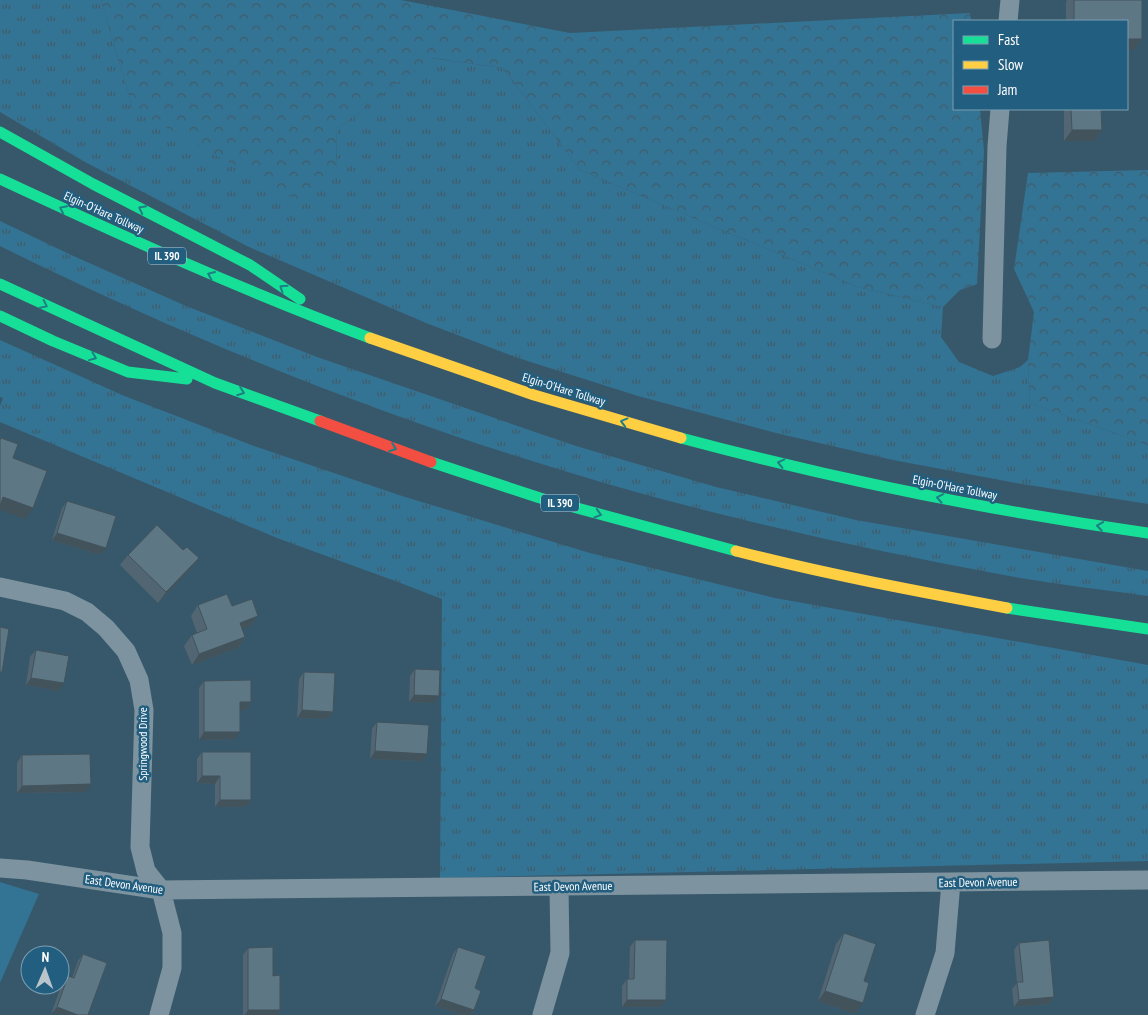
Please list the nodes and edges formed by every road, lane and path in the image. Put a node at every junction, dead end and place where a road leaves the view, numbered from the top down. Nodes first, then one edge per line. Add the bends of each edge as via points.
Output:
1 (1010, 0) edge
2 (1008, 20) edge
3 (1000, 110) edge
4 (0, 132) edge
5 (0, 179) edge
6 (0, 284) edge
7 (0, 316) edge
8 (338, 326) junction
9 (992, 339) dead end
10 (215, 383) junction
11 (1148, 533) edge
12 (0, 587) edge
13 (1148, 629) edge
14 (0, 868) edge
15 (1148, 880) edge
16 (951, 882) junction
17 (559, 887) junction
18 (161, 890) junction
19 (159, 1015) edge
20 (542, 1015) edge
21 (926, 1015) edge

1 - 2 street
3 - 9 street
8 -> 4 highway via 250,265
8 -> 5 highway, Elgin-O'Hare Tollway / IL 390 via 89,222
6 -> 10 highway, IL 390
7 -> 10 highway via 128,372
11 -> 8 highway, Elgin-O'Hare Tollway / IL 390 via 868,484 729,451 486,379
10 -> 13 highway, IL 390 via 428,461 540,498 660,531 792,565 916,591
12 - 18 street, Springwood Drive via 65,601 87,612 126,651 139,680 144,710 140,847 146,871
14 - 18 street, East Devon Avenue
15 - 16 street, East Devon Avenue
16 - 17 street, East Devon Avenue
16 - 21 street via 945,953
17 - 18 street, East Devon Avenue
17 - 20 street via 560,953
18 - 19 street via 172,933 172,968

